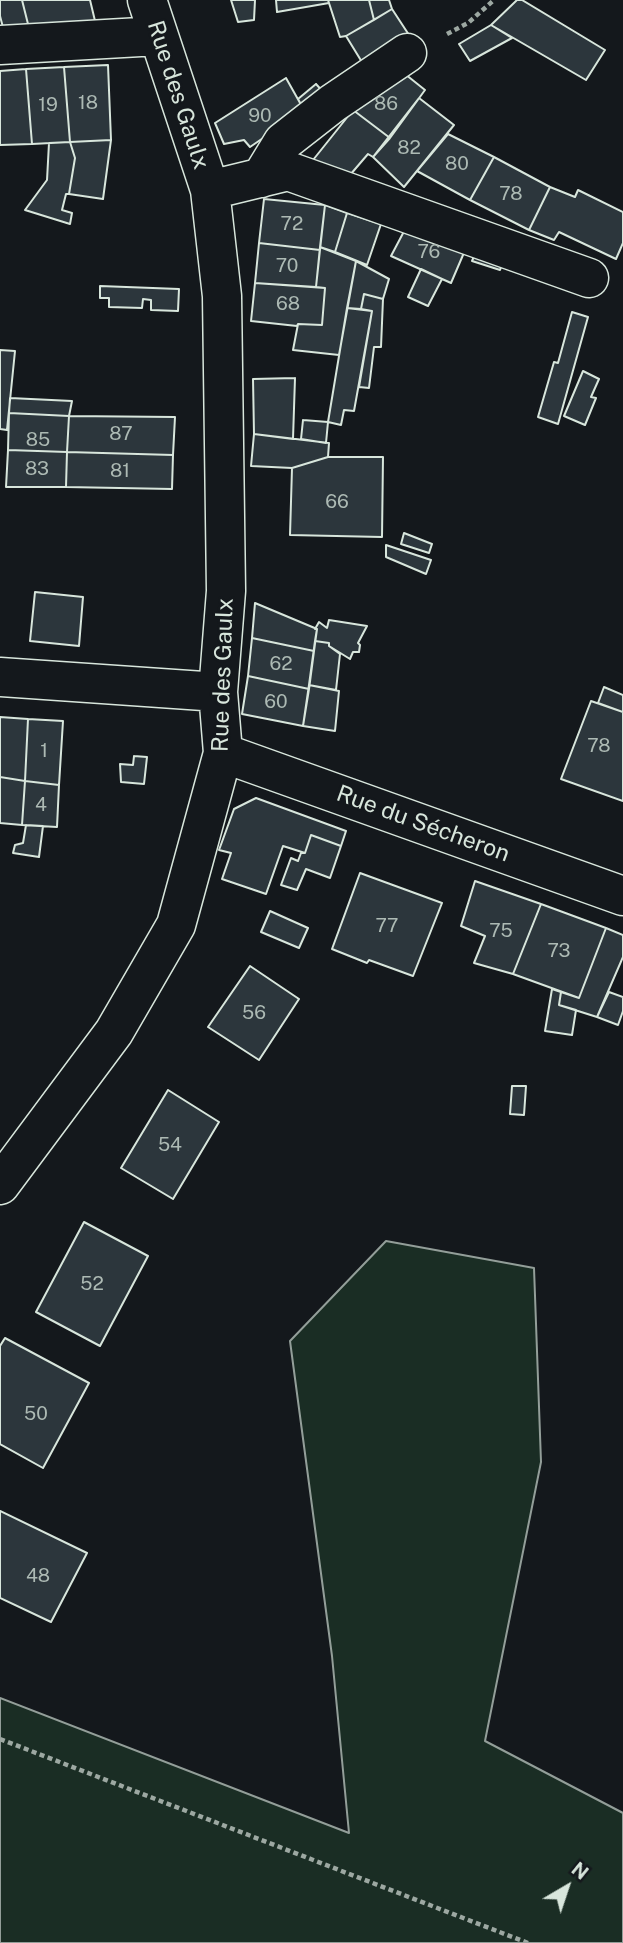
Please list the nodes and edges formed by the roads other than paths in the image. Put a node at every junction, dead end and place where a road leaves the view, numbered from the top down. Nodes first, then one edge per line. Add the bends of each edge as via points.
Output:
1 (147, 0) edge
2 (158, 36) junction
3 (0, 44) edge
4 (407, 53) road end
5 (261, 178) junction
6 (210, 190) junction
7 (589, 278) dead end
8 (0, 677) edge
9 (218, 692) junction
10 (223, 752) junction
11 (623, 896) edge
12 (0, 1185) edge

1 - 2 street, Rue des Gaulx
2 - 3 street
2 - 6 street, Rue des Gaulx
4 - 5 street via 283,142
5 - 6 street, Rue des Gaulx
5 - 7 street, Rue des Gaulx via 288,171
6 - 9 street, Rue des Gaulx via 222,296 226,591
8 - 9 street
9 - 10 street, Rue des Gaulx
10 - 11 street, Rue du Sécheron
10 - 12 street, Rue des Gaulx via 176,925 114,1032

